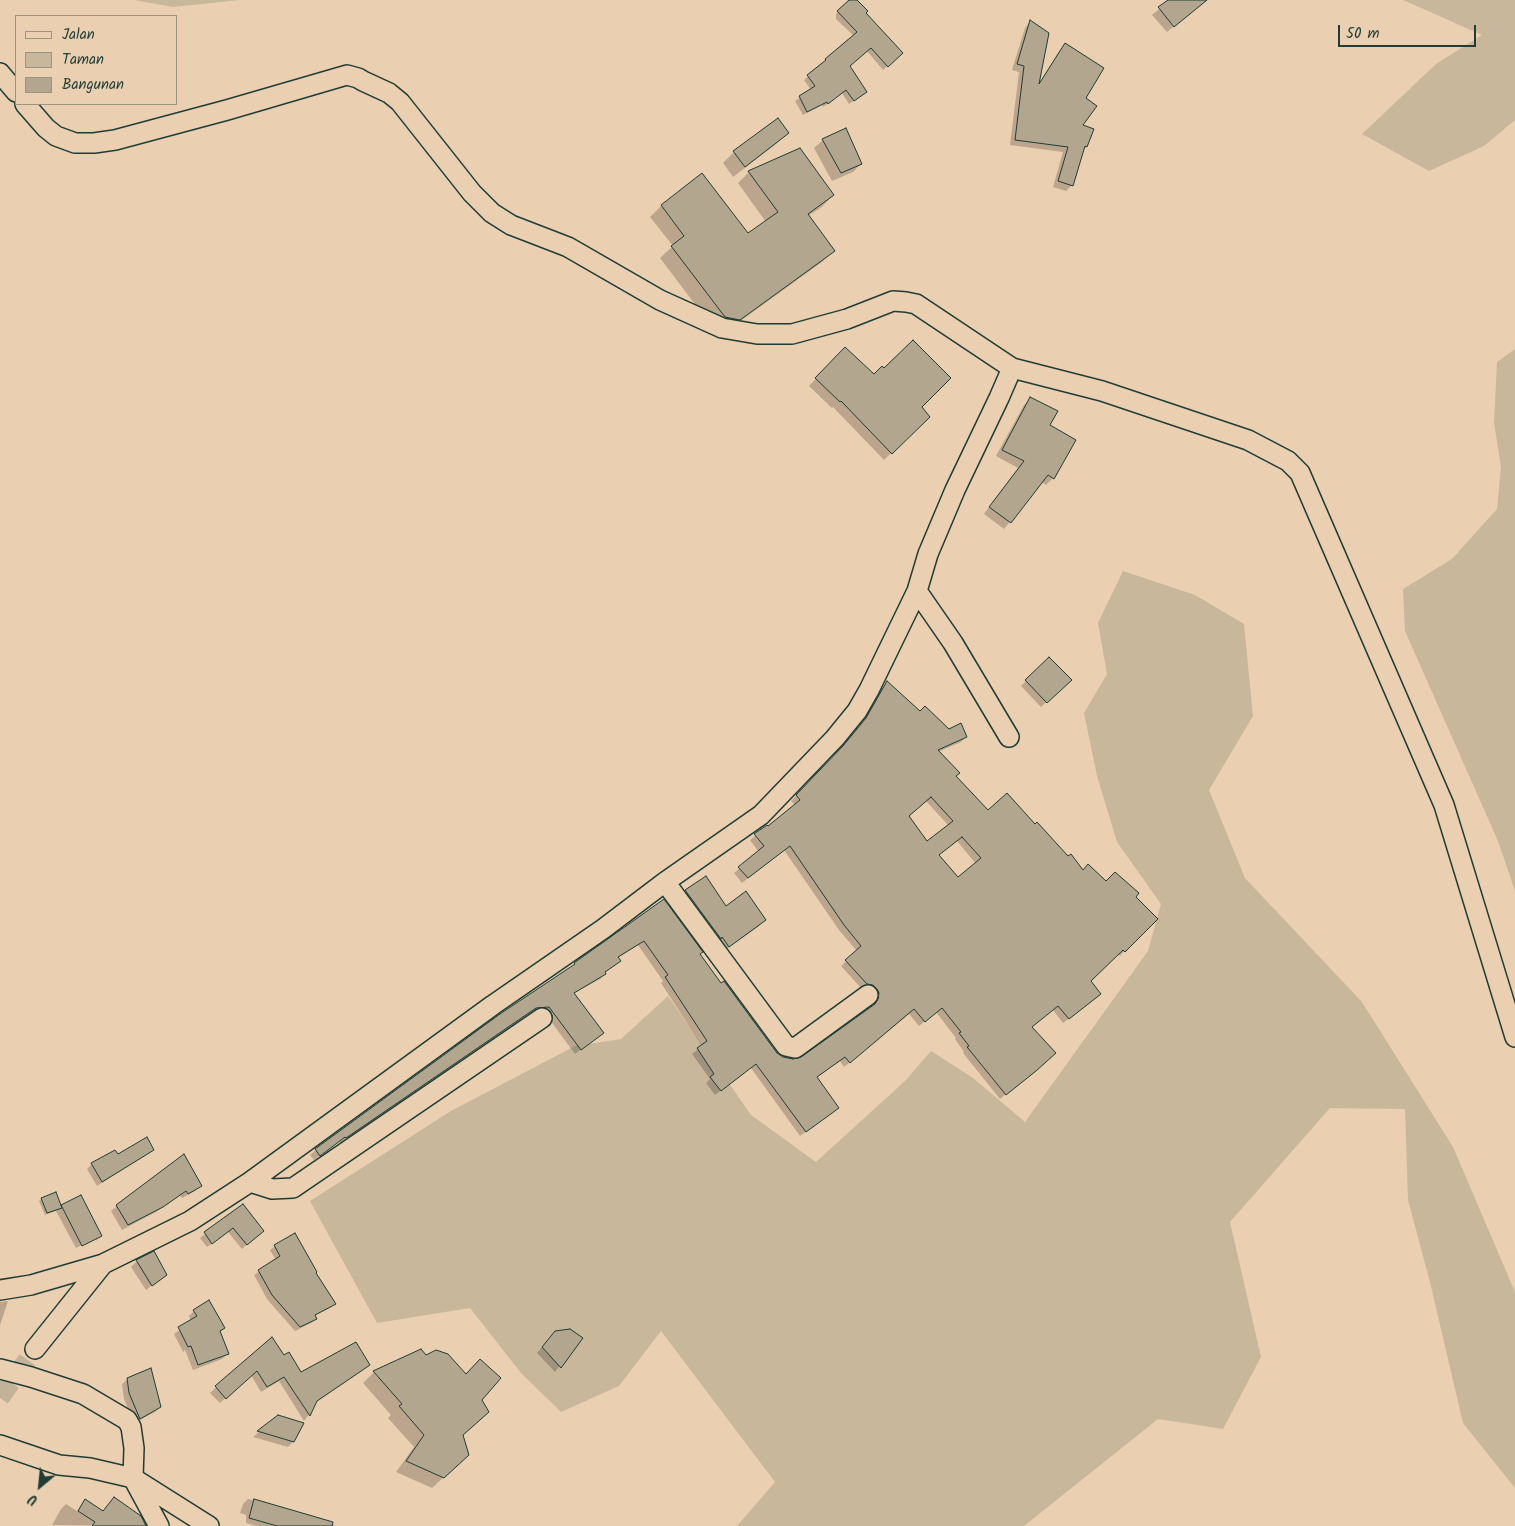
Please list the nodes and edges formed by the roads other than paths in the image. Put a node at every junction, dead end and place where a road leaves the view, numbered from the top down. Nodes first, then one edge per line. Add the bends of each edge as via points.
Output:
1 (0, 74) edge
2 (15, 91) edge
3 (26, 105) edge
4 (1012, 368) junction
5 (918, 591) junction
6 (1009, 737) dead end
7 (665, 882) junction
8 (868, 995) dead end
9 (542, 1018) dead end
10 (1515, 1037) edge
11 (250, 1182) junction
12 (103, 1264) junction
13 (0, 1290) edge
14 (35, 1349) tunnel mouth
15 (0, 1369) edge
16 (0, 1445) edge
17 (133, 1478) junction
18 (160, 1526) edge
19 (210, 1526) edge

1 - 2 street
3 - 4 street via 56,136 75,143 94,143 218,113 347,75 389,93 400,102 472,193 492,213 511,225 568,247 660,300 697,317 739,332 792,334 847,319 892,301 906,302 916,304
4 - 5 street via 951,499 928,554
4 - 10 street via 1102,391 1248,440 1288,461 1300,473 1444,805
5 - 6 street
5 - 7 street via 869,690 835,738 761,815
7 - 8 street via 786,1046 795,1048
7 - 11 street
9 - 11 street via 293,1188 272,1189
11 - 12 street via 190,1221
12 - 13 street via 32,1286
12 - 14 street
15 - 17 street via 83,1394 121,1415 131,1427
16 - 17 street via 59,1465
17 - 18 street
17 - 19 street

